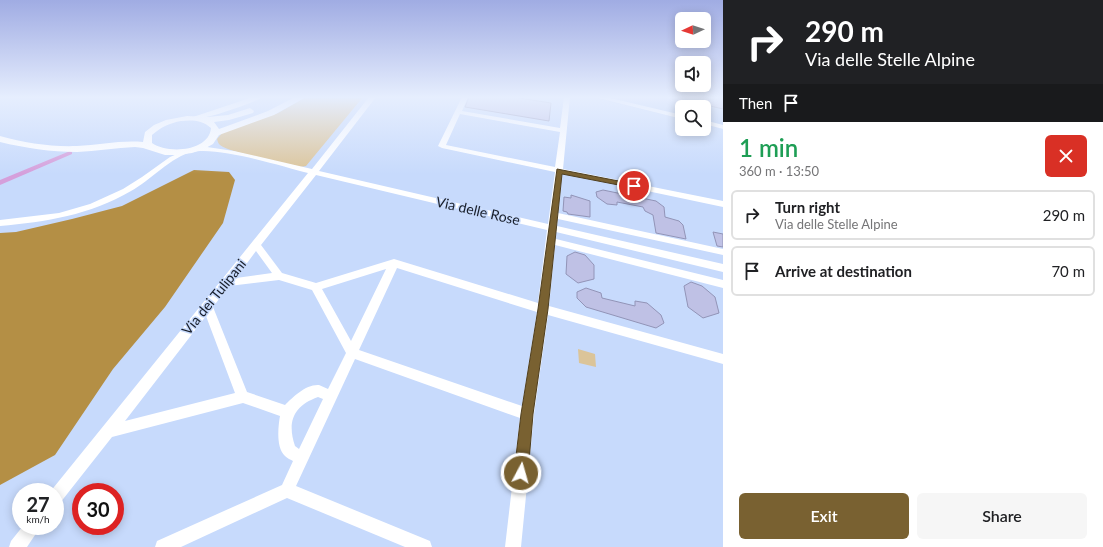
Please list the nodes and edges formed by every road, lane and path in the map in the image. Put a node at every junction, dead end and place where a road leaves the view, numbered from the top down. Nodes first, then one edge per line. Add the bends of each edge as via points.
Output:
1 (165, 123) edge
2 (210, 123) edge
3 (246, 123) edge
4 (354, 123) edge
5 (452, 123) edge
6 (516, 123) edge
7 (565, 123) edge
8 (711, 124) edge
9 (723, 127) edge
10 (151, 131) junction
11 (564, 131) junction
12 (214, 136) junction
13 (0, 140) edge
14 (13, 142) junction
15 (152, 148) junction
16 (192, 150) junction
17 (234, 153) junction
18 (559, 171) junction
19 (155, 172) junction
20 (313, 172) junction
21 (723, 204) edge
22 (554, 215) junction
23 (0, 223) edge
24 (552, 228) junction
25 (550, 241) junction
26 (256, 244) junction
27 (723, 252) edge
28 (394, 263) junction
29 (723, 268) edge
30 (278, 276) junction
31 (225, 283) junction
32 (723, 284) edge
33 (316, 287) junction
34 (207, 306) junction
35 (543, 309) junction
36 (352, 353) junction
37 (723, 359) edge
38 (331, 396) junction
39 (243, 397) junction
40 (287, 412) junction
41 (527, 414) junction
42 (106, 432) junction
43 (302, 458) junction
44 (64, 486) edge
45 (287, 490) junction
46 (26, 535) edge
47 (17, 547) edge
48 (164, 547) edge
49 (424, 547) edge
50 (513, 547) edge

1 - 10 main road
2 - 12 main road via 215,126
3 - 12 main road
4 - 20 street, Via dei Tulipani
5 - 18 street via 442,146
6 - 11 street
7 - 11 street
8 - 9 street
10 - 14 main road via 131,139 96,145 52,146
10 - 15 main road via 146,141
11 - 18 street
12 - 16 main road
12 - 17 street, Via delle Rose via 218,146
13 - 14 main road
14 - 15 main road via 34,147 64,149 141,144
15 - 16 main road via 170,153
15 - 19 street via 163,157
16 - 17 street, Via delle Rose via 209,149
16 - 19 street via 178,154
17 - 20 street, Via delle Rose
18 - 21 street
18 - 22 street
19 - 23 street via 131,188 92,206 43,219
20 - 24 street, Via delle Rose
20 - 26 street, Via dei Tulipani
22 - 24 street
22 - 27 street
24 - 25 street
24 - 29 street, Via delle Rose
25 - 32 street
25 - 35 street
26 - 30 street
26 - 31 street, Via dei Tulipani
28 - 33 street
28 - 35 street
28 - 36 street
30 - 31 street
30 - 33 street
31 - 34 street, Via dei Tulipani
33 - 36 street
34 - 39 street
34 - 42 street, Via dei Tulipani
35 - 37 street
35 - 41 street
36 - 38 street
36 - 41 street
38 - 40 street via 318,391 303,396
38 - 43 street
39 - 40 street
39 - 42 street
40 - 43 street via 284,434 287,446 289,451
41 - 50 street
42 - 44 street, Via dei Tulipani
43 - 45 street
45 - 48 street
45 - 49 street
46 - 47 street

